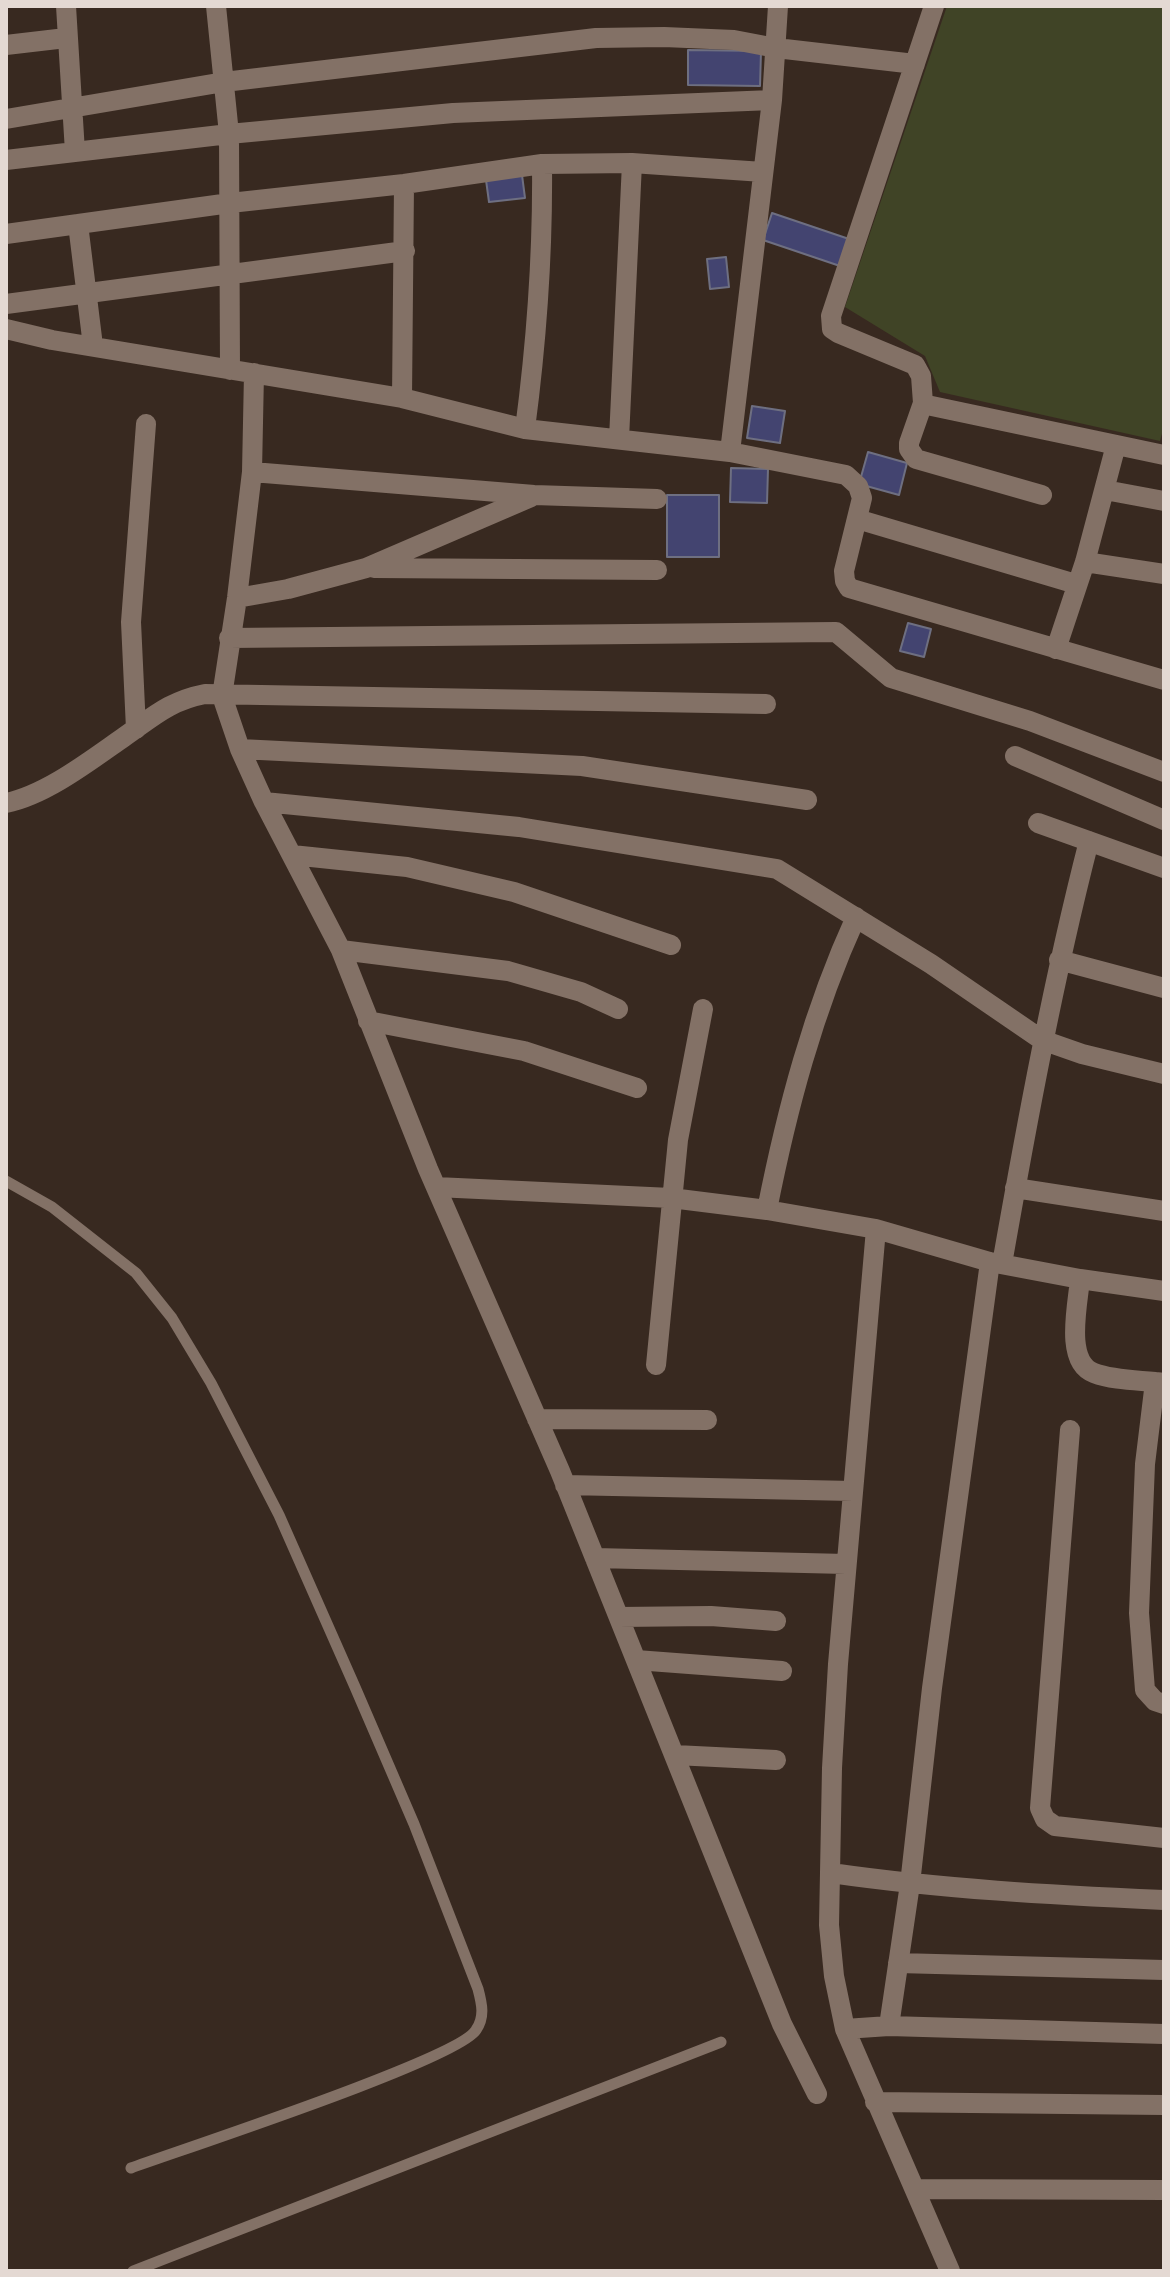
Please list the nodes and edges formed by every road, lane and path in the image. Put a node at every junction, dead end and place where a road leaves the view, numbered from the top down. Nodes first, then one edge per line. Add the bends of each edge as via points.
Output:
1 (66, 6) edge
2 (216, 6) edge
3 (778, 6) edge
4 (934, 6) edge
5 (66, 38) junction
6 (6, 45) edge
7 (776, 48) junction
8 (915, 64) junction
9 (224, 82) junction
10 (772, 100) junction
11 (73, 106) junction
12 (6, 119) edge
13 (229, 134) junction
14 (75, 152) junction
15 (6, 160) edge
16 (632, 163) junction
17 (542, 164) junction
18 (763, 172) junction
19 (404, 184) junction
20 (230, 203) junction
21 (78, 224) junction
22 (6, 234) edge
23 (405, 251) junction
24 (232, 274) junction
25 (87, 292) junction
26 (6, 304) edge
27 (6, 329) edge
28 (93, 346) junction
29 (230, 370) junction
30 (254, 373) junction
31 (402, 398) junction
32 (923, 403) junction
33 (146, 424) dead end
34 (525, 429) junction
35 (619, 439) junction
36 (1116, 445) junction
37 (730, 452) junction
38 (1164, 455) edge
39 (252, 472) junction
40 (1105, 490) junction
41 (534, 495) junction
42 (1042, 495) dead end
43 (657, 499) dead end
44 (1164, 501) edge
45 (857, 519) junction
46 (1085, 562) junction
47 (366, 568) junction
48 (657, 570) dead end
49 (1164, 574) edge
50 (1076, 584) junction
51 (237, 598) junction
52 (229, 638) junction
53 (1056, 649) junction
54 (1164, 680) edge
55 (222, 696) junction
56 (766, 704) dead end
57 (136, 729) junction
58 (240, 749) junction
59 (1015, 756) dead end
60 (1164, 772) edge
61 (807, 800) dead end
62 (264, 802) junction
63 (6, 803) edge
64 (1164, 820) edge
65 (1038, 823) dead end
66 (1089, 841) junction
67 (292, 855) junction
68 (1164, 868) edge
69 (856, 917) junction
70 (671, 945) dead end
71 (341, 950) junction
72 (1059, 960) junction
73 (1164, 988) edge
74 (618, 1009) dead end
75 (703, 1009) dead end
76 (368, 1021) junction
77 (1042, 1040) junction
78 (1164, 1074) edge
79 (637, 1088) dead end
80 (6, 1181) edge
81 (436, 1187) junction
82 (1015, 1188) junction
83 (671, 1198) junction
84 (767, 1210) junction
85 (1164, 1211) edge
86 (876, 1229) junction
87 (996, 1263) junction
88 (1080, 1279) junction
89 (1164, 1291) edge
90 (656, 1365) dead end
91 (1160, 1383) edge
92 (537, 1419) junction
93 (707, 1420) dead end
94 (1070, 1430) dead end
95 (565, 1485) junction
96 (853, 1491) junction
97 (595, 1558) junction
98 (846, 1564) junction
99 (619, 1617) junction
100 (776, 1621) dead end
101 (636, 1660) junction
102 (782, 1671) dead end
103 (1164, 1704) edge
104 (675, 1755) junction
105 (776, 1760) dead end
106 (1164, 1838) edge
107 (831, 1873) junction
108 (910, 1884) junction
109 (1164, 1900) edge
110 (898, 1963) junction
111 (1164, 1970) edge
112 (889, 2026) junction
113 (845, 2029) junction
114 (1164, 2034) edge
115 (721, 2042) dead end
116 (817, 2094) dead end
117 (875, 2102) junction
118 (1164, 2105) edge
119 (131, 2168) dead end
120 (915, 2189) junction
121 (1164, 2190) edge
122 (133, 2271) edge
123 (950, 2271) edge

1 - 5 street
2 - 9 street
3 - 7 street
4 - 8 street
5 - 6 street
5 - 11 street
7 - 8 street
7 - 9 street via 734,40 596,38
7 - 10 street
8 - 32 street via 830,323 838,333 915,365
9 - 11 street
9 - 13 street
10 - 13 street via 453,113
10 - 18 street
11 - 12 street
11 - 14 street
13 - 14 street
13 - 20 street
14 - 15 street
16 - 17 street
16 - 18 street
16 - 35 street
17 - 19 street
17 - 34 street via 543,246
18 - 37 street
19 - 20 street
19 - 23 street
20 - 21 street
20 - 24 street
21 - 22 street
21 - 25 street
23 - 24 street
23 - 31 street
24 - 25 street
24 - 29 street
25 - 26 street
25 - 28 street
27 - 28 street
28 - 29 street
29 - 30 street
30 - 31 street
30 - 39 street
31 - 34 street
32 - 36 street
32 - 42 street via 909,443 916,459
33 - 57 street via 131,622
34 - 35 street
35 - 37 street
36 - 38 street
36 - 40 street
37 - 45 street via 846,475 861,492
39 - 41 street
39 - 51 street
40 - 44 street
40 - 46 street
41 - 43 street
41 - 47 street
45 - 50 street
45 - 53 street via 844,571 849,588
46 - 49 street
46 - 50 street
47 - 48 street
47 - 51 street
50 - 53 street
51 - 52 street
52 - 55 street
52 - 60 street via 836,632 903,683 1030,721
53 - 54 street
55 - 56 street
55 - 57 street via 205,694 171,703
55 - 58 street
57 - 63 street via 40,791
58 - 61 street via 582,766
58 - 62 street
59 - 64 street
62 - 67 street
62 - 69 street via 519,827 753,864 792,876
65 - 66 street
66 - 68 street
66 - 72 street
67 - 70 street via 407,867 514,892
67 - 71 street
69 - 77 street
69 - 84 street via 797,1078
71 - 74 street via 508,971
71 - 76 street
72 - 73 street
72 - 77 street
75 - 83 street
76 - 79 street via 524,1051
76 - 81 street
77 - 78 street
77 - 82 street
80 - 119 lane via 52,1207 136,1273 172,1318 211,1383 279,1515 414,1824 483,2011 476,2032 460,2045
81 - 83 street
81 - 92 street
82 - 85 street
82 - 87 street
83 - 84 street
83 - 90 street
84 - 86 street
86 - 87 street
86 - 96 street
87 - 88 street
87 - 108 street via 934,1673
88 - 89 street
88 - 91 street via 1075,1340 1083,1366 1095,1373
91 - 103 street via 1144,1478 1139,1613 1145,1690
92 - 93 street
92 - 95 street
94 - 106 street via 1040,1808 1055,1826
95 - 96 street
95 - 97 street
96 - 98 street
97 - 98 street
97 - 99 street
98 - 107 street via 832,1768
99 - 100 street
99 - 101 street
101 - 102 street
101 - 104 street
104 - 105 street
104 - 116 street via 782,2024
107 - 108 street
107 - 113 street via 829,1925
108 - 109 street
108 - 110 street
110 - 111 street
110 - 112 street
112 - 113 street
112 - 114 street
113 - 117 street
115 - 122 lane
117 - 118 street
117 - 120 street
120 - 121 street
120 - 123 street

